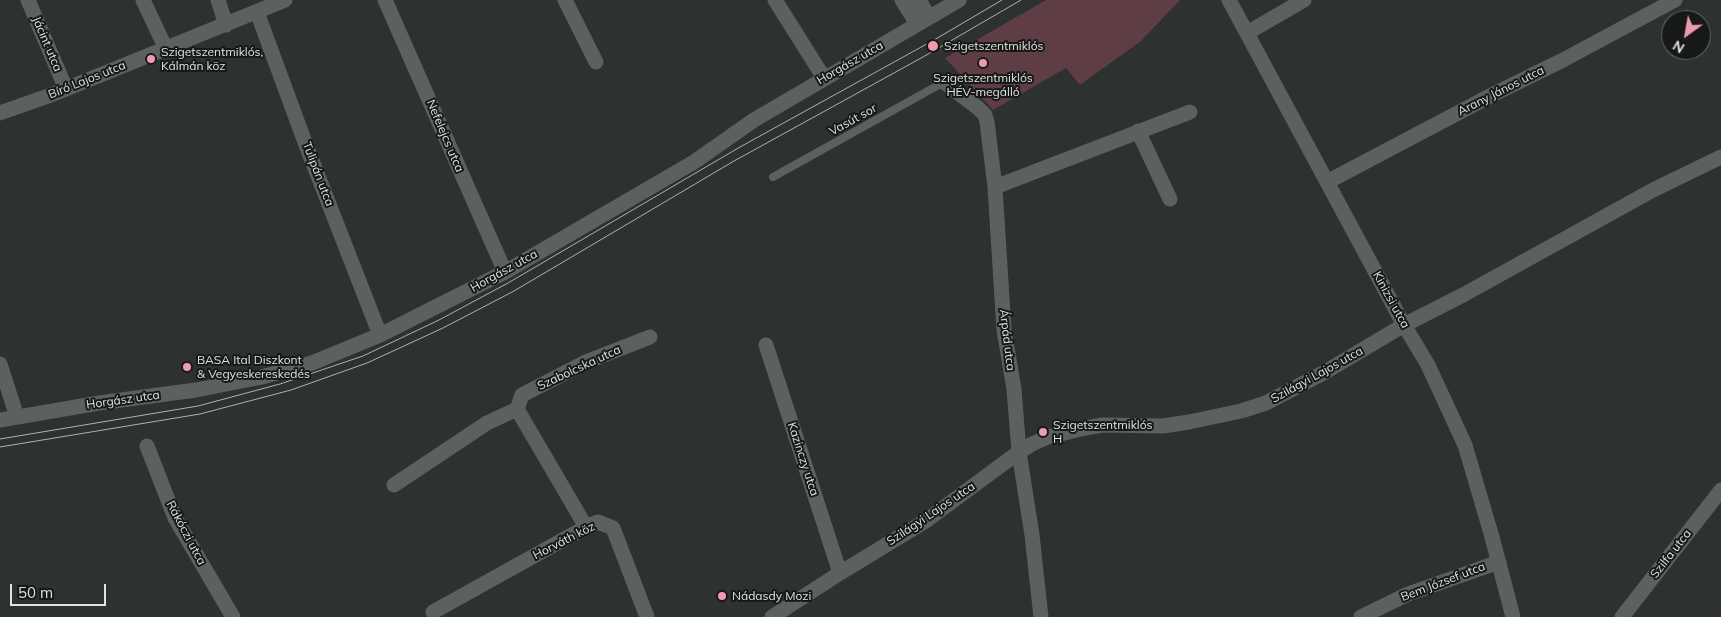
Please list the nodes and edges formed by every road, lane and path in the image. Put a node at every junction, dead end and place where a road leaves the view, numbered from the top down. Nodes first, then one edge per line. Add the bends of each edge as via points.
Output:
1 (28, 0) edge
2 (143, 0) edge
3 (218, 0) edge
4 (285, 0) edge
5 (385, 0) edge
6 (565, 0) edge
7 (775, 0) edge
8 (902, 0) edge
9 (919, 0) edge
10 (959, 0) edge
11 (1229, 0) edge
12 (1304, 0) edge
13 (1675, 0) edge
14 (257, 12) junction
15 (923, 21) junction
16 (226, 25) junction
17 (1247, 33) junction
18 (166, 49) junction
19 (596, 62) dead end
20 (824, 78) junction
21 (944, 82) joint
22 (66, 89) junction
23 (1190, 112) dead end
24 (0, 114) edge
25 (1138, 131) junction
26 (1721, 157) edge
27 (773, 177) dead end
28 (1326, 182) junction
29 (995, 187) junction
30 (1170, 199) dead end
31 (505, 272) junction
32 (1404, 325) junction
33 (380, 335) junction
34 (650, 337) dead end
35 (766, 345) dead end
36 (0, 364) edge
37 (517, 409) junction
38 (17, 417) junction
39 (0, 420) edge
40 (147, 446) dead end
41 (1019, 452) junction
42 (394, 485) dead end
43 (1721, 490) edge
44 (586, 527) junction
45 (1499, 562) junction
46 (840, 572) junction
47 (433, 612) dead end
48 (234, 617) edge
49 (647, 617) edge
50 (772, 617) edge
51 (1042, 617) edge
52 (1361, 617) edge
53 (1513, 617) edge
54 (1622, 617) edge

1 - 22 street, Jácint utca
2 - 18 street
3 - 16 street
4 - 14 street, Bíró Lajos utca
5 - 31 street, Nefelejcs utca
6 - 19 street
7 - 20 street
8 - 15 street
9 - 15 street
10 - 15 street, Horgász utca
11 - 17 street, Kinizsi utca
12 - 17 street
13 - 28 street, Arany János utca
14 - 16 street, Bíró Lajos utca
14 - 33 street, Tulipán utca
15 - 20 street, Horgász utca
16 - 18 street, Bíró Lajos utca
17 - 28 street, Kinizsi utca
18 - 22 street, Bíró Lajos utca
20 - 31 street, Horgász utca via 754,120 694,162
21 - 27 lane, Vasút sor
21 - 29 street, Árpád utca via 985,115
22 - 24 street, Bíró Lajos utca
23 - 25 street
25 - 29 street
25 - 30 street
26 - 32 street, Szilágyi Lajos utca via 1653,190 1463,296
28 - 32 street, Kinizsi utca
29 - 41 street, Árpád utca via 1004,330 1014,389
31 - 33 street, Horgász utca
32 - 41 street, Szilágyi Lajos utca via 1290,391 1241,412 1163,426 1103,425 1048,437
32 - 45 street, Kinizsi utca via 1428,365 1464,445
33 - 38 street, Horgász utca via 312,363 262,378
34 - 37 street, Szabolcska utca via 586,362 522,395
35 - 46 street, Kazinczy utca
36 - 38 street
37 - 42 street, Szabolcska utca via 487,423
37 - 44 street
38 - 39 street, Horgász utca
40 - 48 street, Rákóczi utca via 175,518
41 - 46 street, Szilágyi Lajos utca via 926,520
41 - 51 street, Árpád utca
43 - 54 street, Szilfa utca
44 - 47 street, Horváth köz
44 - 49 street, Horváth köz via 598,522 613,528
45 - 52 street, Bem József utca via 1408,594
45 - 53 street, Kinizsi utca
46 - 50 street, Szilágyi Lajos utca

